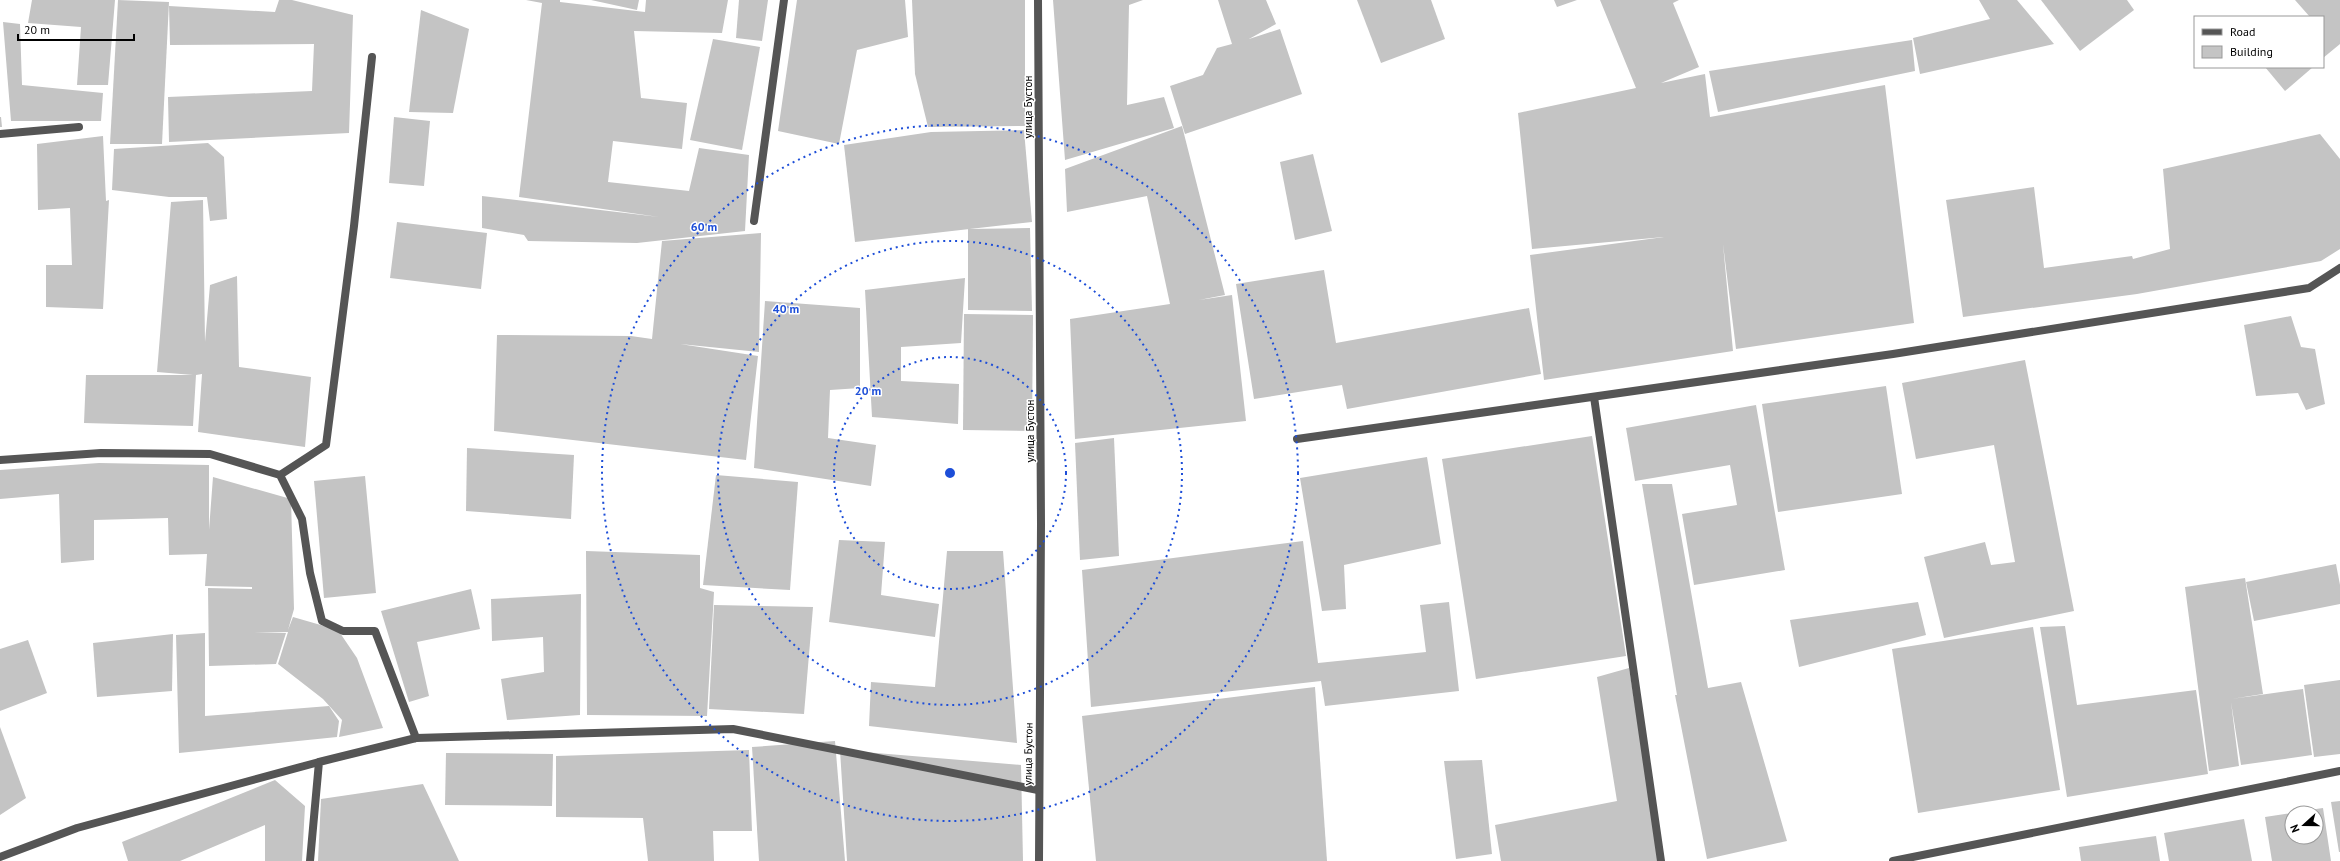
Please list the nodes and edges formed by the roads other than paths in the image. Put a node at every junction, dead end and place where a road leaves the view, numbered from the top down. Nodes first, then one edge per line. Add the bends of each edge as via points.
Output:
1 (784, 0) edge
2 (1038, 0) edge
3 (372, 57) dead end
4 (78, 127) dead end
5 (0, 134) edge
6 (754, 221) dead end
7 (2340, 268) edge
8 (1594, 397) junction
9 (1297, 439) dead end
10 (0, 460) edge
11 (280, 475) junction
12 (416, 738) junction
13 (319, 762) junction
14 (2340, 771) edge
15 (1038, 790) junction
16 (0, 857) edge
17 (310, 861) edge
18 (1039, 861) edge
19 (1661, 861) edge
20 (1893, 861) edge

1 - 6 street
2 - 15 street, улица Бустон via 1041,524
3 - 11 street via 354,226 326,445
4 - 5 street
7 - 8 street via 2309,288 1894,354
8 - 9 street
8 - 19 street
10 - 11 street via 101,453 210,454
11 - 12 street via 302,519 310,573 322,621 343,631 375,631
12 - 13 street
12 - 15 street via 733,729
13 - 16 street via 77,828
13 - 17 street
14 - 20 street
15 - 18 street, улица Бустон

